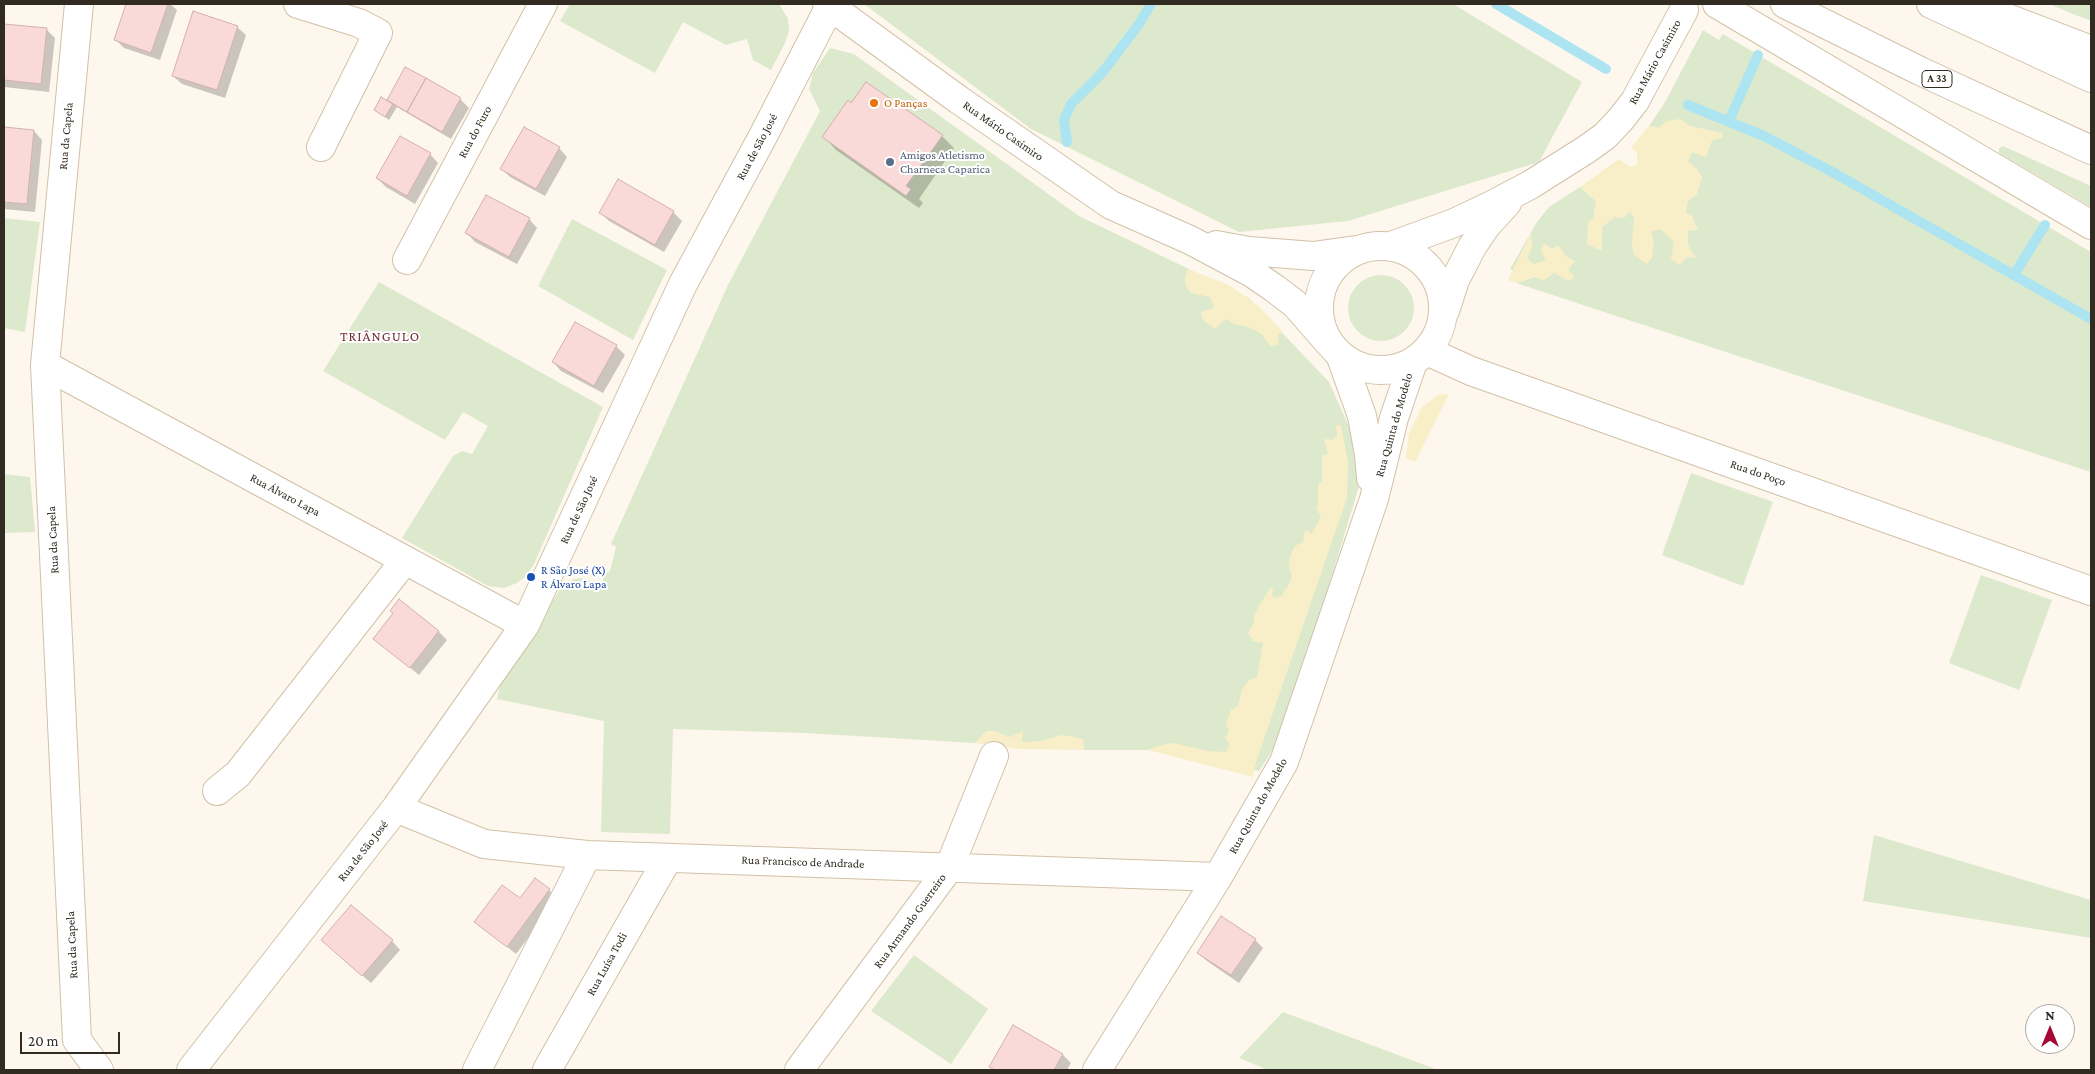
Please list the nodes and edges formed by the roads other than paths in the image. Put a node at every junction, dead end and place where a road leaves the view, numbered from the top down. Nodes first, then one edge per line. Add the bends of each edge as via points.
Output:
1 (79, 4) edge
2 (298, 4) edge
3 (543, 4) edge
4 (1717, 4) edge
5 (1785, 4) edge
6 (1931, 4) edge
7 (1969, 4) edge
8 (828, 5) edge
9 (1684, 10) dead end
10 (2091, 50) edge
11 (2091, 78) edge
12 (321, 147) dead end
13 (2091, 150) edge
14 (1530, 185) junction
15 (2091, 225) edge
16 (1190, 240) junction
17 (1391, 246) junction
18 (1359, 250) junction
19 (407, 260) dead end
20 (1442, 323) junction
21 (1335, 350) junction
22 (1420, 356) junction
23 (45, 365) junction
24 (1368, 517) junction
25 (405, 560) junction
26 (2091, 591) edge
27 (525, 625) junction
28 (994, 756) dead end
29 (217, 791) dead end
30 (396, 808) junction
31 (587, 855) junction
32 (668, 858) junction
33 (949, 868) junction
34 (1218, 877) junction
35 (99, 1070) edge
36 (191, 1070) edge
37 (478, 1070) edge
38 (547, 1070) edge
39 (799, 1070) edge
40 (1097, 1070) edge

1 - 23 main road, Rua da Capela
2 - 12 main road via 359,23 378,33
3 - 19 main road, Rua do Furo
4 - 15 main road
5 - 13 main road, A 33
6 - 11 main road
7 - 10 main road
8 - 16 main road, Rua Mário Casimiro via 1111,205
8 - 27 main road, Rua de São José via 762,138 683,284
9 - 14 main road, Rua Mário Casimiro via 1638,95 1621,119 1587,149
14 - 17 main road, Rua Mário Casimiro via 1454,223
14 - 20 main road, Rua Mário Casimiro via 1506,204 1472,247 1454,280
16 - 18 main road, Rua Mário Casimiro via 1248,251 1313,256
16 - 21 main road, Rua Mário Casimiro via 1274,288 1295,304
17 - 18 main road
17 - 20 main road via 1416,257 1438,282 1444,302
18 - 21 main road via 1343,258 1321,288 1320,326
20 - 22 main road via 1436,338
21 - 22 main road via 1355,365 1369,370 1399,368
21 - 24 main road, Rua Quinta do Modelo via 1367,436 1371,476
22 - 24 main road, Rua Quinta do Modelo via 1394,418
22 - 26 main road, Rua do Poço via 1471,371
23 - 25 main road, Rua Álvaro Lapa
23 - 35 main road, Rua da Capela via 77,1040
24 - 34 main road, Rua Quinta do Modelo via 1284,762
25 - 27 main road, Rua Álvaro Lapa
25 - 29 main road via 238,774
27 - 30 main road, Rua de São José
28 - 33 main road, Rua Armando Guerreiro
30 - 31 main road, Rua Francisco de Andrade via 484,844
30 - 36 main road, Rua de São José
31 - 32 main road, Rua Francisco de Andrade
31 - 37 main road
32 - 33 main road, Rua Francisco de Andrade
32 - 38 main road, Rua Luísa Todi
33 - 34 main road, Rua Francisco de Andrade
33 - 39 main road, Rua Armando Guerreiro
34 - 40 main road, Rua Quinta do Modelo

